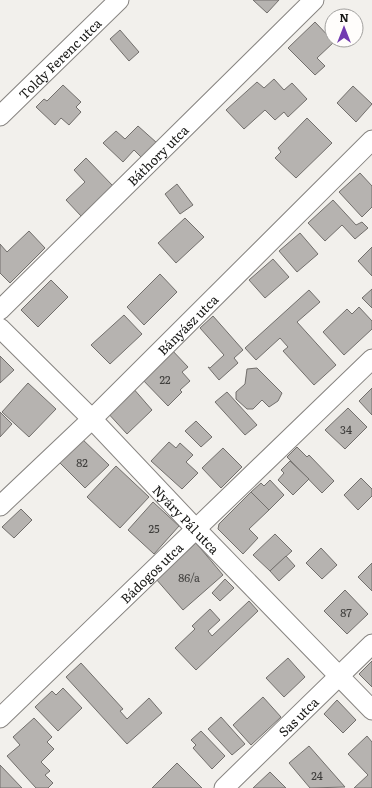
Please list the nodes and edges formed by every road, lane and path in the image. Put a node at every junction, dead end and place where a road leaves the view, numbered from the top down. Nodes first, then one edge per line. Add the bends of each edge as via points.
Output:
1 (119, 0) edge
2 (314, 0) edge
3 (0, 116) edge
4 (372, 140) edge
5 (0, 310) edge
6 (0, 328) edge
7 (372, 359) edge
8 (92, 419) junction
9 (0, 506) edge
10 (195, 528) junction
11 (372, 644) edge
12 (340, 676) junction
13 (372, 710) edge
14 (0, 718) edge
15 (224, 788) edge

1 - 3 street, Toldy Ferenc utca
2 - 5 street, Báthory utca
4 - 8 street, Bányász utca
6 - 8 street, Nyáry Pál utca
7 - 10 street, Bádogos utca
8 - 9 street, Bányász utca
8 - 10 street, Nyáry Pál utca
10 - 12 street, Nyáry Pál utca
10 - 14 street, Bádogos utca
11 - 12 street, Sas utca
12 - 13 street, Nyáry Pál utca
12 - 15 street, Sas utca

